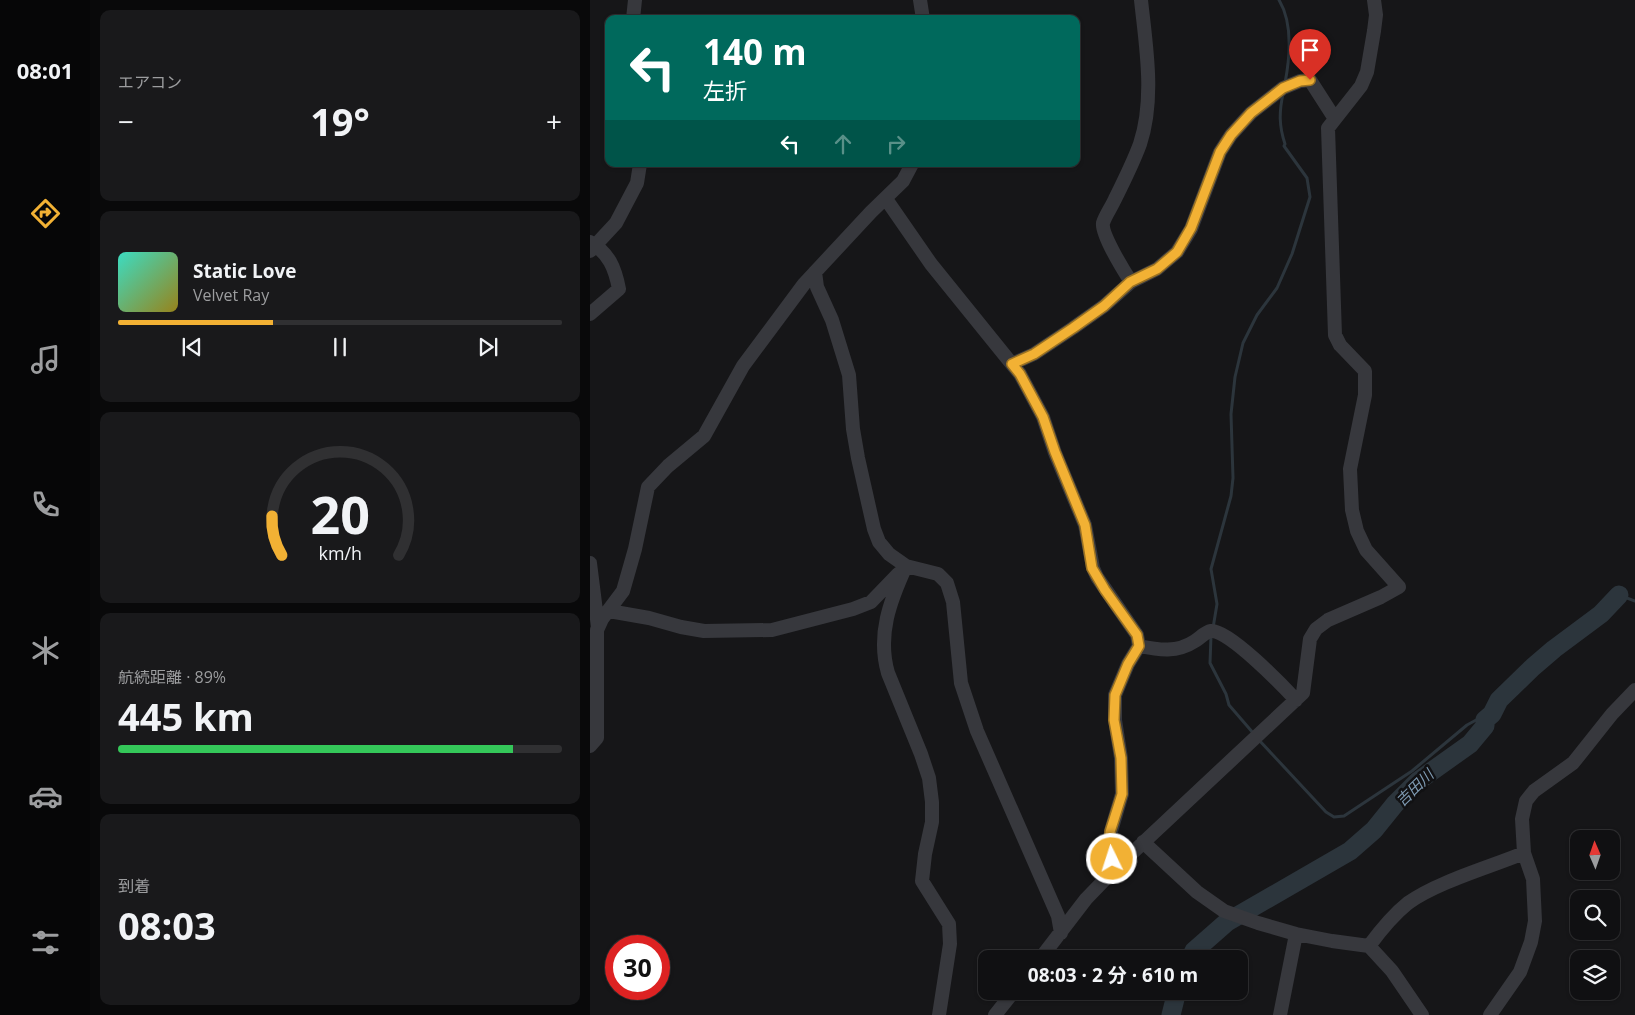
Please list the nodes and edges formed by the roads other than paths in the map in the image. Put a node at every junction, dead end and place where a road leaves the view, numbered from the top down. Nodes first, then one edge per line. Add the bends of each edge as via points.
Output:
1 (635, 0) edge
2 (920, 0) edge
3 (1141, 0) edge
4 (1374, 0) edge
5 (633, 15) edge
6 (922, 15) edge
7 (1335, 119) junction
8 (640, 167) edge
9 (910, 167) edge
10 (886, 199) junction
11 (592, 246) edge
12 (815, 272) junction
13 (1130, 282) junction
14 (590, 314) edge
15 (1012, 364) junction
16 (590, 563) edge
17 (906, 566) junction
18 (609, 611) junction
19 (598, 627) junction
20 (1139, 646) junction
21 (1635, 690) edge
22 (1296, 700) junction
23 (590, 746) edge
24 (1143, 842) junction
25 (1524, 853) junction
26 (1114, 870) junction
27 (1061, 933) junction
28 (1296, 934) junction
29 (1369, 946) junction
30 (1047, 950) edge
31 (1007, 1000) edge
32 (939, 1015) edge
33 (995, 1015) edge
34 (1280, 1015) edge
35 (1422, 1015) edge
36 (1490, 1015) edge

1 - 5 street
2 - 6 street
3 - 13 street via 1148,109 1129,172 1103,224
4 - 7 street via 1376,16 1367,72 1361,86
7 - 13 street via 1310,80 1283,88 1251,113 1220,152 1191,228 1177,252 1157,269
7 - 22 street via 1328,128 1335,335 1340,345 1365,371 1364,395 1350,469 1352,510 1366,550 1399,587 1316,628 1310,640 1302,693
8 - 11 street via 637,183 616,223
9 - 10 street via 903,181
10 - 12 street
10 - 15 street via 931,264
11 - 14 street via 615,269 619,289
12 - 17 street via 816,287 832,320 849,375 856,449 874,529 888,554
12 - 18 street via 743,366 704,436 668,466 648,488 623,591
13 - 15 street via 1073,328 1034,354
15 - 20 street via 1043,417 1085,525 1092,568 1137,635
16 - 19 street
17 - 18 street via 871,602 772,630 704,631
17 - 27 street via 938,574 947,583 953,602 962,683 977,730 1058,916
17 - 32 street via 894,591 883,633 884,660 929,778 932,822 922,881 949,924 950,944
18 - 19 street
19 - 23 street via 597,738
20 - 22 street via 1160,651 1177,649 1208,631 1217,631 1268,670
20 - 26 street via 1115,695 1114,720 1121,758 1122,794 1110,832
21 - 25 street via 1573,762 1534,791 1526,801 1522,819
22 - 24 street
24 - 26 street
24 - 28 street via 1197,892 1224,911
25 - 29 street via 1438,887 1408,904
25 - 36 street via 1533,880 1535,922 1532,942 1520,972
26 - 27 street via 1086,899
27 - 30 street
28 - 29 street
28 - 34 street
29 - 35 street via 1392,970
31 - 33 street

